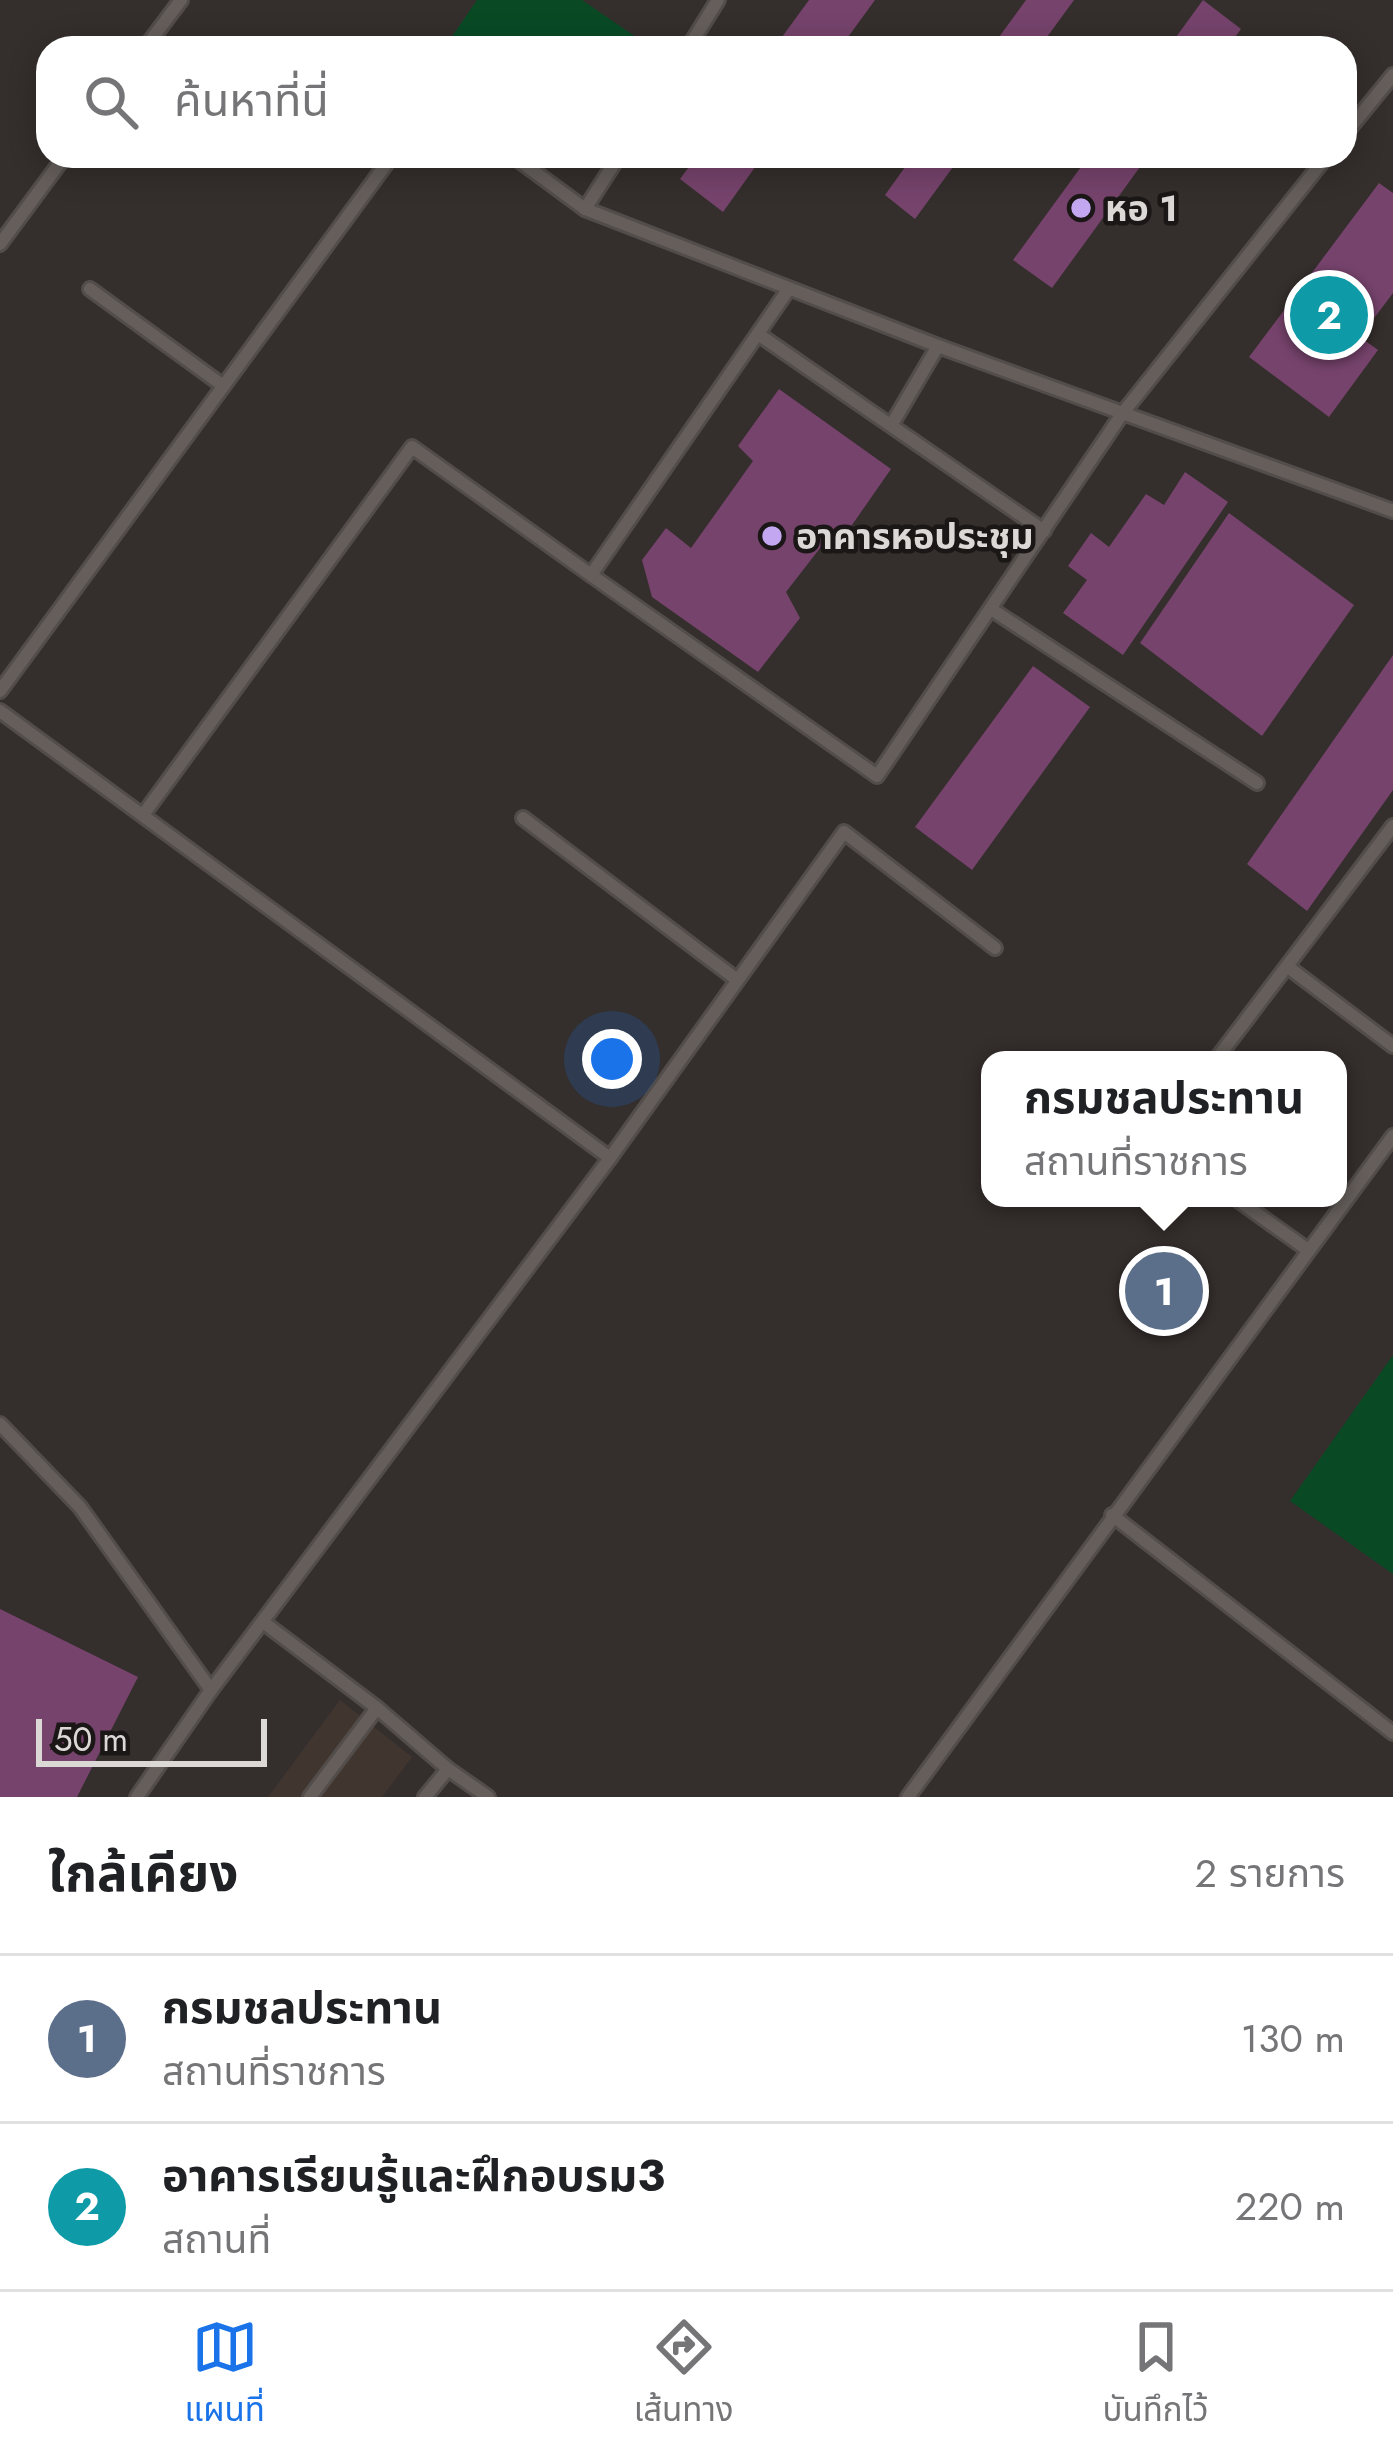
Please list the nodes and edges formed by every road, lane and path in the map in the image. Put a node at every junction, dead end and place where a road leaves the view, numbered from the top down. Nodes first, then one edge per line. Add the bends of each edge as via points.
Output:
1 (181, 0) edge
2 (718, 0) edge
3 (154, 36) edge
4 (696, 36) edge
5 (1393, 75) edge
6 (1357, 119) edge
7 (56, 168) edge
8 (383, 168) edge
9 (529, 168) edge
10 (611, 168) edge
11 (1318, 168) edge
12 (584, 209) junction
13 (0, 244) edge
14 (90, 289) dead end
15 (788, 290) junction
16 (758, 334) junction
17 (938, 346) junction
18 (222, 385) junction
19 (1121, 414) junction
20 (892, 424) junction
21 (1393, 511) edge
22 (1044, 531) junction
23 (591, 575) junction
24 (991, 608) junction
25 (0, 691) edge
26 (0, 711) edge
27 (1257, 783) dead end
28 (143, 815) junction
29 (523, 818) dead end
30 (1393, 826) edge
31 (995, 948) dead end
32 (1288, 967) junction
33 (736, 979) junction
34 (1393, 1046) edge
35 (1223, 1051) edge
36 (1393, 1136) edge
37 (610, 1158) junction
38 (1347, 1198) edge
39 (1248, 1207) edge
40 (1340, 1207) edge
41 (1308, 1250) junction
42 (0, 1424) edge
43 (1112, 1515) junction
44 (263, 1622) junction
45 (212, 1690) junction
46 (377, 1708) junction
47 (1393, 1733) edge
48 (448, 1769) junction
49 (137, 1797) edge
50 (310, 1797) edge
51 (425, 1797) edge
52 (488, 1797) edge
53 (908, 1797) edge

1 - 3 lane
2 - 4 lane
5 - 6 lane
7 - 13 lane
8 - 18 lane
9 - 12 lane
10 - 12 lane
11 - 19 lane
12 - 15 lane
14 - 18 lane
15 - 16 lane
15 - 17 lane
16 - 20 lane
16 - 23 lane
17 - 19 lane
17 - 20 lane
18 - 25 lane
19 - 21 lane
19 - 22 lane
20 - 22 lane
22 - 24 lane
23 - 24 lane via 877,776
23 - 28 lane via 412,447
24 - 27 lane
26 - 28 lane
28 - 37 lane
29 - 33 lane
30 - 32 lane
31 - 33 lane via 844,832
32 - 34 lane
32 - 35 lane
33 - 37 lane
36 - 38 lane
37 - 44 lane
39 - 41 lane
40 - 41 lane
41 - 43 lane
42 - 45 lane via 80,1507
43 - 47 lane
43 - 53 lane
44 - 45 lane
44 - 46 lane
45 - 49 lane
46 - 48 lane
46 - 50 lane
48 - 51 lane
48 - 52 lane

